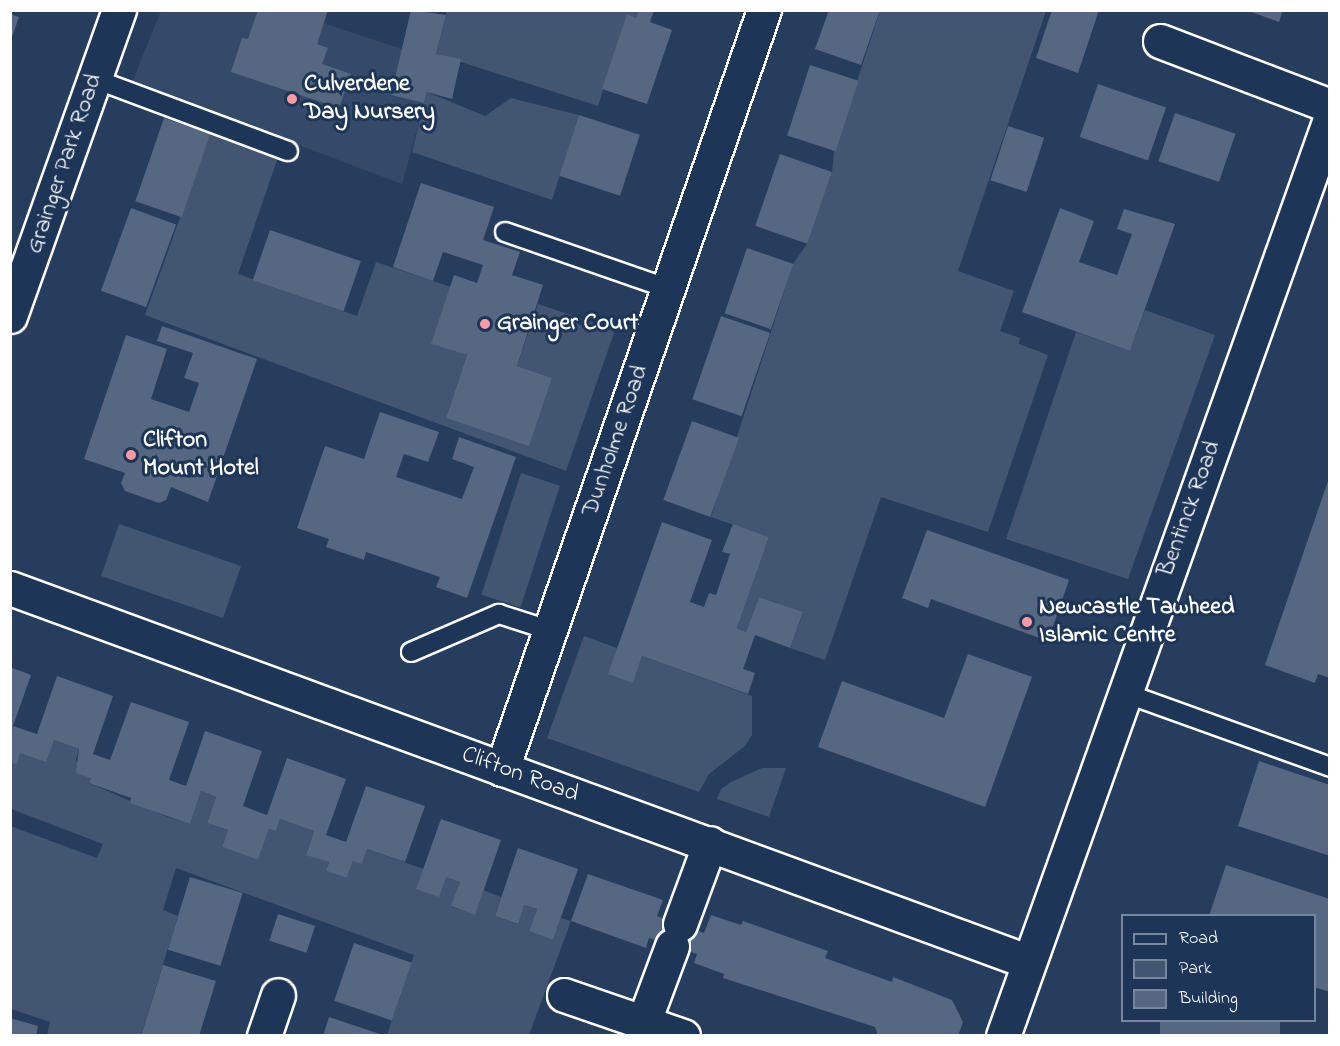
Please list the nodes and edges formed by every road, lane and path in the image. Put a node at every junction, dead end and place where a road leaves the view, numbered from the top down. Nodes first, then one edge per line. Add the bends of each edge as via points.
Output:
1 (118, 10) edge
2 (764, 10) edge
3 (1160, 41) dead end
4 (94, 79) junction
5 (1329, 106) edge
6 (1329, 119) edge
7 (288, 151) dead end
8 (505, 232) dead end
9 (667, 288) junction
10 (10, 316) edge
11 (10, 588) edge
12 (552, 631) junction
13 (411, 652) dead end
14 (1125, 693) junction
15 (1329, 767) edge
16 (502, 769) junction
17 (710, 843) junction
18 (1029, 962) junction
19 (278, 994) dead end
20 (564, 995) dead end
21 (644, 1021) junction
22 (264, 1035) edge
23 (683, 1035) edge
24 (1003, 1035) edge

1 - 4 street, Grainger Park Road
2 - 9 street, Dunholme Road
3 - 5 street
4 - 7 lane
4 - 10 street, Grainger Park Road
6 - 14 street, Bentinck Road
8 - 9 lane
9 - 12 street, Dunholme Road
11 - 16 street, Clifton Road
12 - 13 lane via 499,614
12 - 16 street, Dunholme Road
14 - 15 lane
14 - 18 street, Bentinck Road
16 - 17 street, Clifton Road
17 - 18 street, Clifton Road
17 - 21 street
18 - 24 street, Bentinck Road
19 - 22 street
20 - 21 street
21 - 23 street

